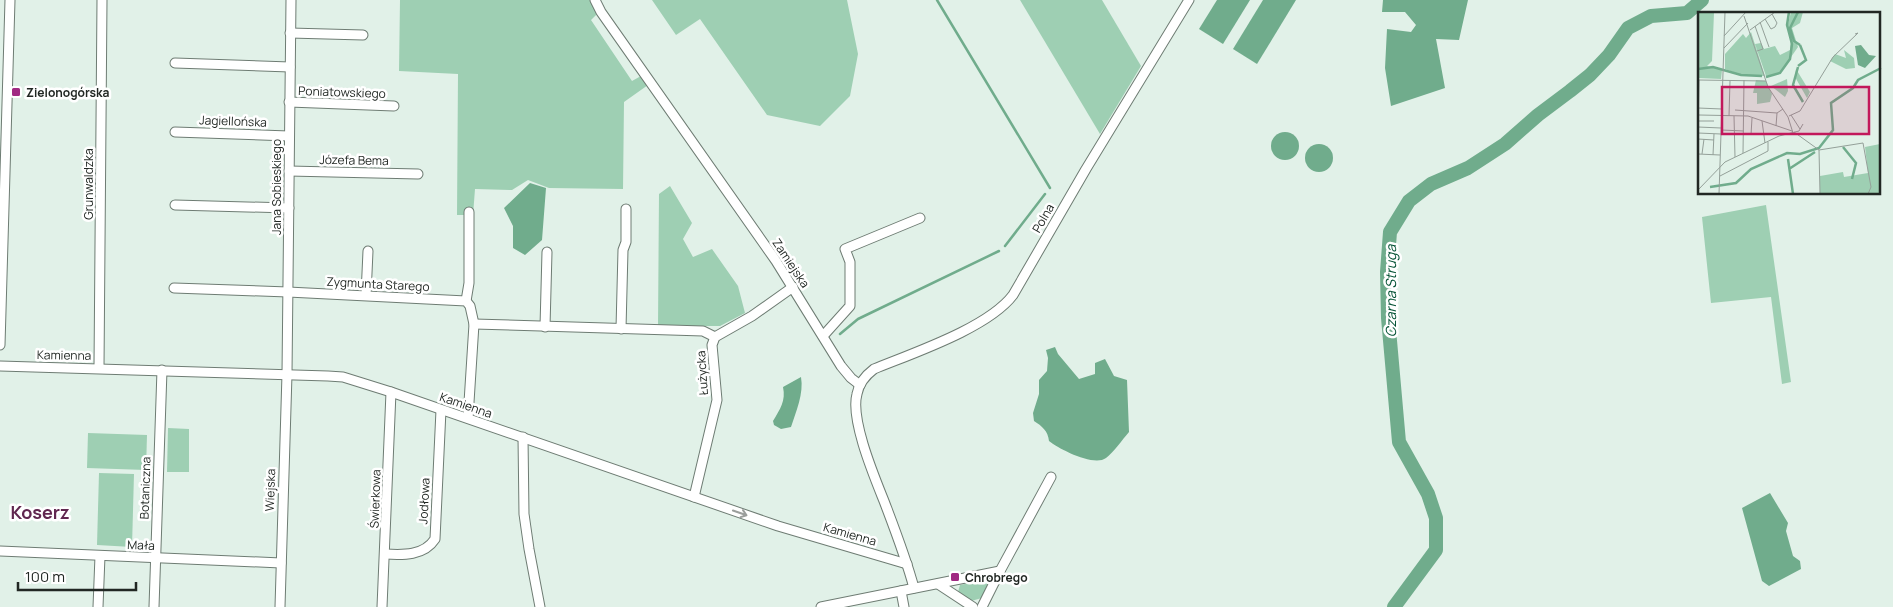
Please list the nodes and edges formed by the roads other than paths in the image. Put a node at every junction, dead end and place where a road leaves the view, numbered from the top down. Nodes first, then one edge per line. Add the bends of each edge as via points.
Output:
1 (10, 0) edge
2 (102, 0) edge
3 (290, 0) edge
4 (595, 0) edge
5 (1189, 0) edge
6 (290, 33) junction
7 (363, 35) dead end
8 (175, 63) dead end
9 (290, 67) junction
10 (290, 102) junction
11 (394, 106) dead end
12 (175, 132) dead end
13 (289, 136) junction
14 (289, 171) junction
15 (418, 174) dead end
16 (175, 205) dead end
17 (289, 208) junction
18 (626, 209) dead end
19 (468, 212) dead end
20 (920, 218) dead end
21 (368, 251) dead end
22 (547, 252) dead end
23 (1, 280) edge
24 (792, 287) junction
25 (174, 288) dead end
26 (288, 292) junction
27 (366, 296) junction
28 (466, 301) junction
29 (474, 324) junction
30 (545, 327) junction
31 (621, 329) junction
32 (823, 336) junction
33 (716, 337) junction
34 (0, 345) edge
35 (0, 366) edge
36 (99, 368) junction
37 (162, 370) junction
38 (287, 374) junction
39 (860, 385) junction
40 (391, 392) junction
41 (441, 410) junction
42 (468, 418) junction
43 (522, 437) junction
44 (1051, 476) dead end
45 (694, 497) junction
46 (0, 551) edge
47 (385, 554) junction
48 (100, 556) junction
49 (156, 558) junction
50 (281, 563) junction
51 (907, 564) junction
52 (1000, 572) junction
53 (938, 584) junction
54 (914, 588) junction
55 (901, 591) junction
56 (98, 607) edge
57 (154, 607) edge
58 (280, 607) edge
59 (382, 607) edge
60 (540, 607) edge
61 (821, 607) edge
62 (904, 607) edge
63 (973, 607) edge
64 (982, 607) edge

1 - 23 street
2 - 36 street, Grunwaldzka
3 - 6 street, Jana Sobieskiego
4 - 24 street, Zamiejska
5 - 39 street, Polna via 1004,306 941,342 868,373
6 - 7 street
6 - 9 street, Jana Sobieskiego
8 - 9 street
9 - 10 street, Jana Sobieskiego
10 - 11 street, Poniatowskiego
10 - 13 street, Jana Sobieskiego
12 - 13 street, Jagiellońska
13 - 14 street, Jana Sobieskiego
14 - 15 street, Józefa Bema
14 - 17 street, Jana Sobieskiego
16 - 17 street
17 - 26 street, Jana Sobieskiego
18 - 31 street
19 - 28 street via 469,283
20 - 32 street via 846,249 850,262 850,306
21 - 27 street
22 - 30 street
23 - 34 street
24 - 32 street, Zamiejska
24 - 33 street, Łużycka
25 - 26 street, Zygmunta Starego
26 - 27 street, Zygmunta Starego
26 - 38 street, Jana Sobieskiego
27 - 28 street, Zygmunta Starego
28 - 29 street
29 - 30 street
29 - 42 street
30 - 31 street
31 - 33 street via 703,330
32 - 39 street, Zamiejska via 846,372
33 - 45 street, Łużycka via 712,345 717,400
35 - 36 street, Kamienna
36 - 37 street, Kamienna
37 - 38 street, Kamienna
37 - 49 street, Botaniczna
38 - 40 street, Kamienna via 343,377
38 - 50 street, Wiejska
39 - 51 street via 856,394 856,410 864,449
40 - 41 street, Kamienna
40 - 47 street, Świerkowa
41 - 42 street, Kamienna
41 - 47 street, Jodłowa via 434,539 431,545 419,551
42 - 43 street, Kamienna
43 - 45 street, Kamienna
43 - 60 street via 524,514
44 - 52 street
45 -> 51 street, Kamienna
46 - 48 street, Mała
47 - 59 street, Świerkowa
48 - 49 street, Mała
48 - 56 street
49 - 50 street, Mała
49 - 57 street, Botaniczna
50 - 58 street, Wiejska
51 - 54 street
52 - 53 street
52 - 64 street
53 - 54 street
53 - 63 street
54 - 55 street
55 - 61 street
55 - 62 street

